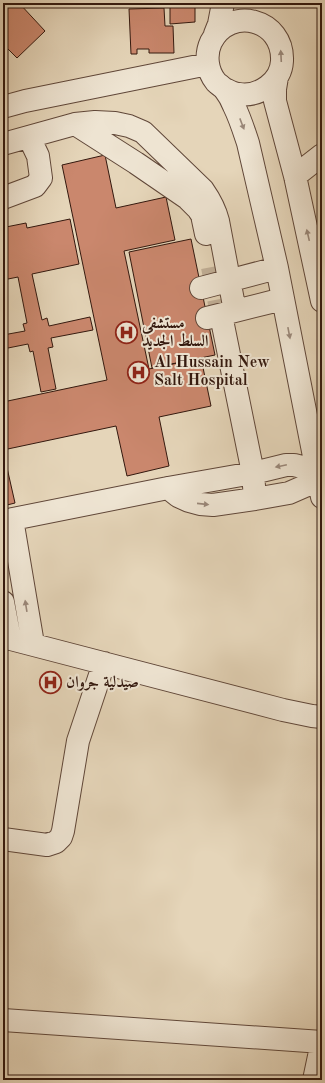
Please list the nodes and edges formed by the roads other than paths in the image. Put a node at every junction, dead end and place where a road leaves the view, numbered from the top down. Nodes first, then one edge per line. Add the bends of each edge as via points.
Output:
1 (223, 3) edge
2 (244, 3) edge
3 (261, 24) junction
4 (216, 34) junction
5 (208, 64) junction
6 (277, 77) junction
7 (225, 89) junction
8 (3, 107) edge
9 (75, 124) junction
10 (29, 137) junction
11 (3, 144) edge
12 (322, 155) edge
13 (295, 176) junction
14 (3, 198) edge
15 (212, 266) tunnel mouth
16 (277, 268) junction
17 (230, 281) junction
18 (201, 288) dead end
19 (283, 299) junction
20 (322, 301) edge
21 (222, 318) junction
22 (253, 473) junction
23 (320, 474) edge
24 (168, 488) junction
25 (322, 497) edge
26 (256, 499) junction
27 (8, 520) edge
28 (3, 602) edge
29 (6, 638) edge
30 (33, 644) junction
31 (104, 663) junction
32 (319, 714) edge
33 (3, 839) edge
34 (3, 1020) edge
35 (322, 1042) edge
36 (314, 1080) edge

1 - 4 street
2 - 3 street
3 - 4 street via 249,20 236,21
6 -> 3 street via 282,53 271,31
4 - 5 street via 210,44
5 - 7 street via 217,83
5 - 8 street
6 - 7 street via 266,88 253,94 238,94
6 - 13 street via 275,101
7 -> 16 street via 248,143
9 - 10 street
9 - 15 street via 187,198 198,209 202,215
9 - 17 street via 115,123 143,132 203,190 215,210
10 - 11 street
10 - 14 street via 38,156 41,178 35,186
12 - 13 street
20 -> 13 street
16 - 17 street
16 - 19 street
17 - 18 street
17 - 21 street
19 - 21 street
19 -> 23 street
21 - 22 street
23 -> 22 street via 294,465
22 - 24 street
22 - 26 street
23 - 25 street
23 - 26 street via 298,490
24 -> 26 street via 183,499 200,504 213,505
24 - 27 street
30 -> 27 street
28 - 29 street
29 - 30 street
30 - 31 street
31 - 32 street via 283,710
31 - 33 street via 78,740 61,837 47,845
34 - 35 street
35 - 36 street

